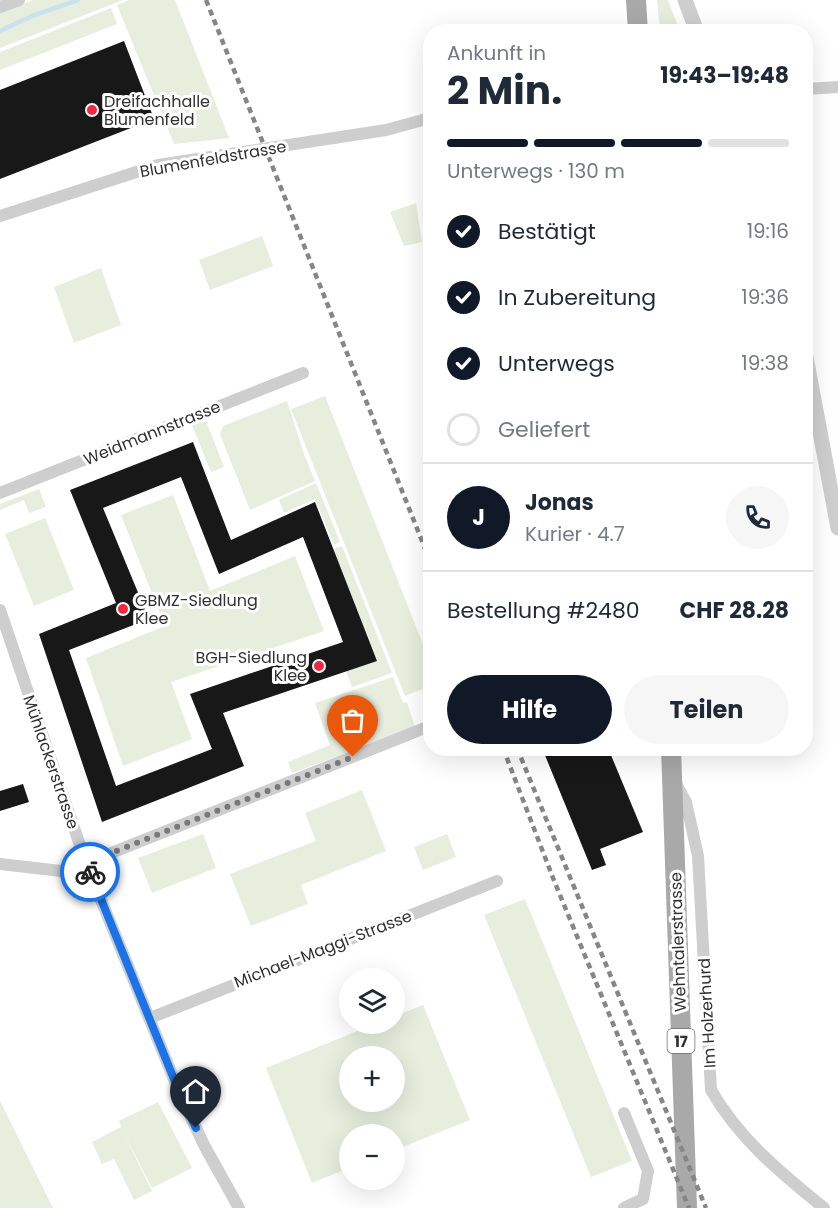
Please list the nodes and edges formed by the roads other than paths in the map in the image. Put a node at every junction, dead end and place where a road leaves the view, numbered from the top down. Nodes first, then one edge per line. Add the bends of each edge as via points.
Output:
1 (19, 0) edge
2 (636, 0) edge
3 (686, 0) edge
4 (0, 8) edge
5 (638, 24) edge
6 (694, 24) edge
7 (838, 87) edge
8 (813, 89) edge
9 (423, 120) edge
10 (0, 216) edge
11 (303, 373) dead end
12 (813, 391) edge
13 (0, 493) edge
14 (836, 501) edge
15 (838, 528) edge
16 (0, 610) edge
17 (423, 729) edge
18 (671, 756) edge
19 (672, 776) junction
20 (86, 863) junction
21 (0, 864) edge
22 (497, 881) dead end
23 (150, 1018) junction
24 (624, 1113) dead end
25 (239, 1208) edge
26 (624, 1208) edge
27 (687, 1208) edge
28 (824, 1208) edge

1 - 4 street
2 - 5 main road
3 - 6 street
7 - 8 street
9 - 10 street, Blumenfeldstrasse via 386,130 158,165
11 - 13 street, Weidmannstrasse
12 - 14 street
14 - 15 street
16 - 20 street, Mühlackerstrasse
17 - 20 street
18 - 19 main road, Wehntalerstrasse / 17
19 - 27 main road, Wehntalerstrasse / 17
19 - 28 street, Im Holzerhurd via 686,802 698,856 711,1090 751,1144
20 - 21 street via 60,871
20 - 23 street, Mühlackerstrasse
22 - 23 street, Michael-Maggi-Strasse
23 - 25 street, Mühlackerstrasse via 180,1094
24 - 26 street via 648,1171 644,1199

